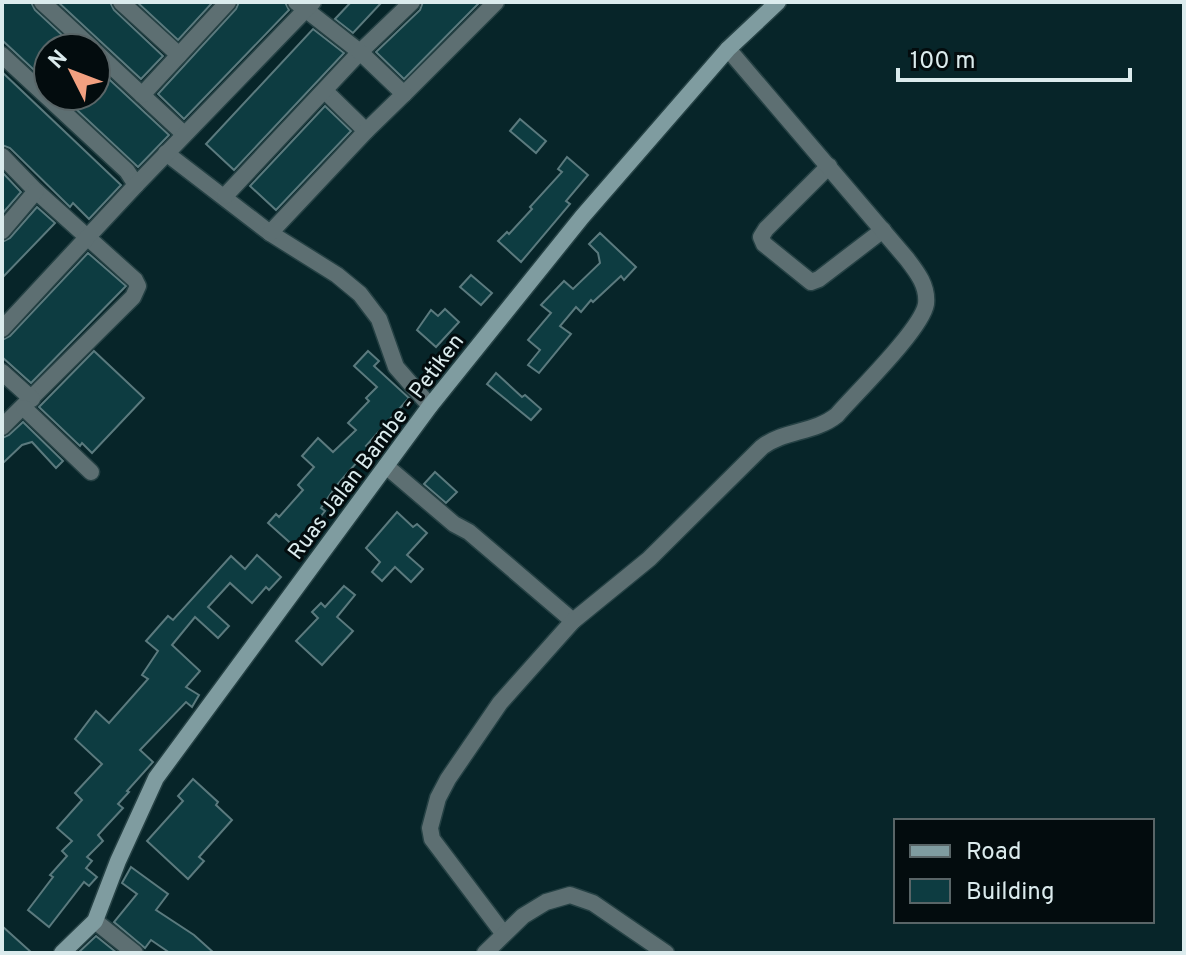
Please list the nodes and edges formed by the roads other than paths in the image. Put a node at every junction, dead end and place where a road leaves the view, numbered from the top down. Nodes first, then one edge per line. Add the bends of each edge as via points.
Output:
1 (42, 2) edge
2 (228, 2) edge
3 (412, 2) edge
4 (496, 2) edge
5 (778, 2) edge
6 (131, 5) edge
7 (304, 5) edge
8 (74, 32) edge
9 (728, 49) junction
10 (360, 52) junction
11 (179, 55) junction
12 (8, 61) edge
13 (112, 67) edge
14 (2, 80) edge
15 (325, 91) junction
16 (404, 94) junction
17 (142, 95) junction
18 (366, 131) junction
19 (184, 134) junction
20 (166, 153) junction
21 (2, 156) edge
22 (829, 166) junction
23 (136, 185) junction
24 (36, 191) junction
25 (225, 196) junction
26 (883, 230) junction
27 (2, 231) edge
28 (270, 233) junction
29 (88, 238) junction
30 (2, 329) edge
31 (2, 372) edge
32 (28, 403) junction
33 (430, 406) junction
34 (2, 427) edge
35 (386, 466) junction
36 (91, 472) dead end
37 (573, 621) junction
38 (95, 921) junction
39 (503, 933) junction
40 (62, 953) edge
41 (135, 953) edge
42 (485, 953) edge
43 (666, 953) edge

1 - 8 street
2 - 11 street
3 - 10 street
4 - 16 street
5 - 9 main road, Ruas Jalan Bambe - Petiken
6 - 11 street
7 - 10 street
7 - 19 street
9 - 22 street
9 - 33 main road, Ruas Jalan Bambe - Petiken via 582,217
10 - 15 street
10 - 16 street
11 - 17 street
12 - 14 street
12 - 23 street
13 - 17 street
15 - 18 street
15 - 25 street
16 - 18 street
17 - 19 street
18 - 28 street
19 - 20 street
20 - 23 street
20 - 25 street
21 - 24 street
22 - 26 street
22 - 26 street via 763,233 764,244 811,282
23 - 29 street
24 - 27 street
24 - 29 street
25 - 28 street
26 - 37 street via 923,280 926,303 907,336 837,415 762,447 649,559
28 - 33 street via 360,294 379,319 396,367
29 - 30 street
29 - 32 street via 135,280 136,291
31 - 32 street
32 - 34 street
32 - 36 street
33 - 35 main road, Ruas Jalan Bambe - Petiken
35 - 37 street
35 - 38 main road, Ruas Jalan Bambe - Petiken via 156,778
37 - 39 street via 500,703 448,779 432,815 432,839
38 - 40 main road, Ruas Jalan Bambe - Petiken
38 - 41 street
39 - 42 street
39 - 43 street via 546,902 570,895 593,903

